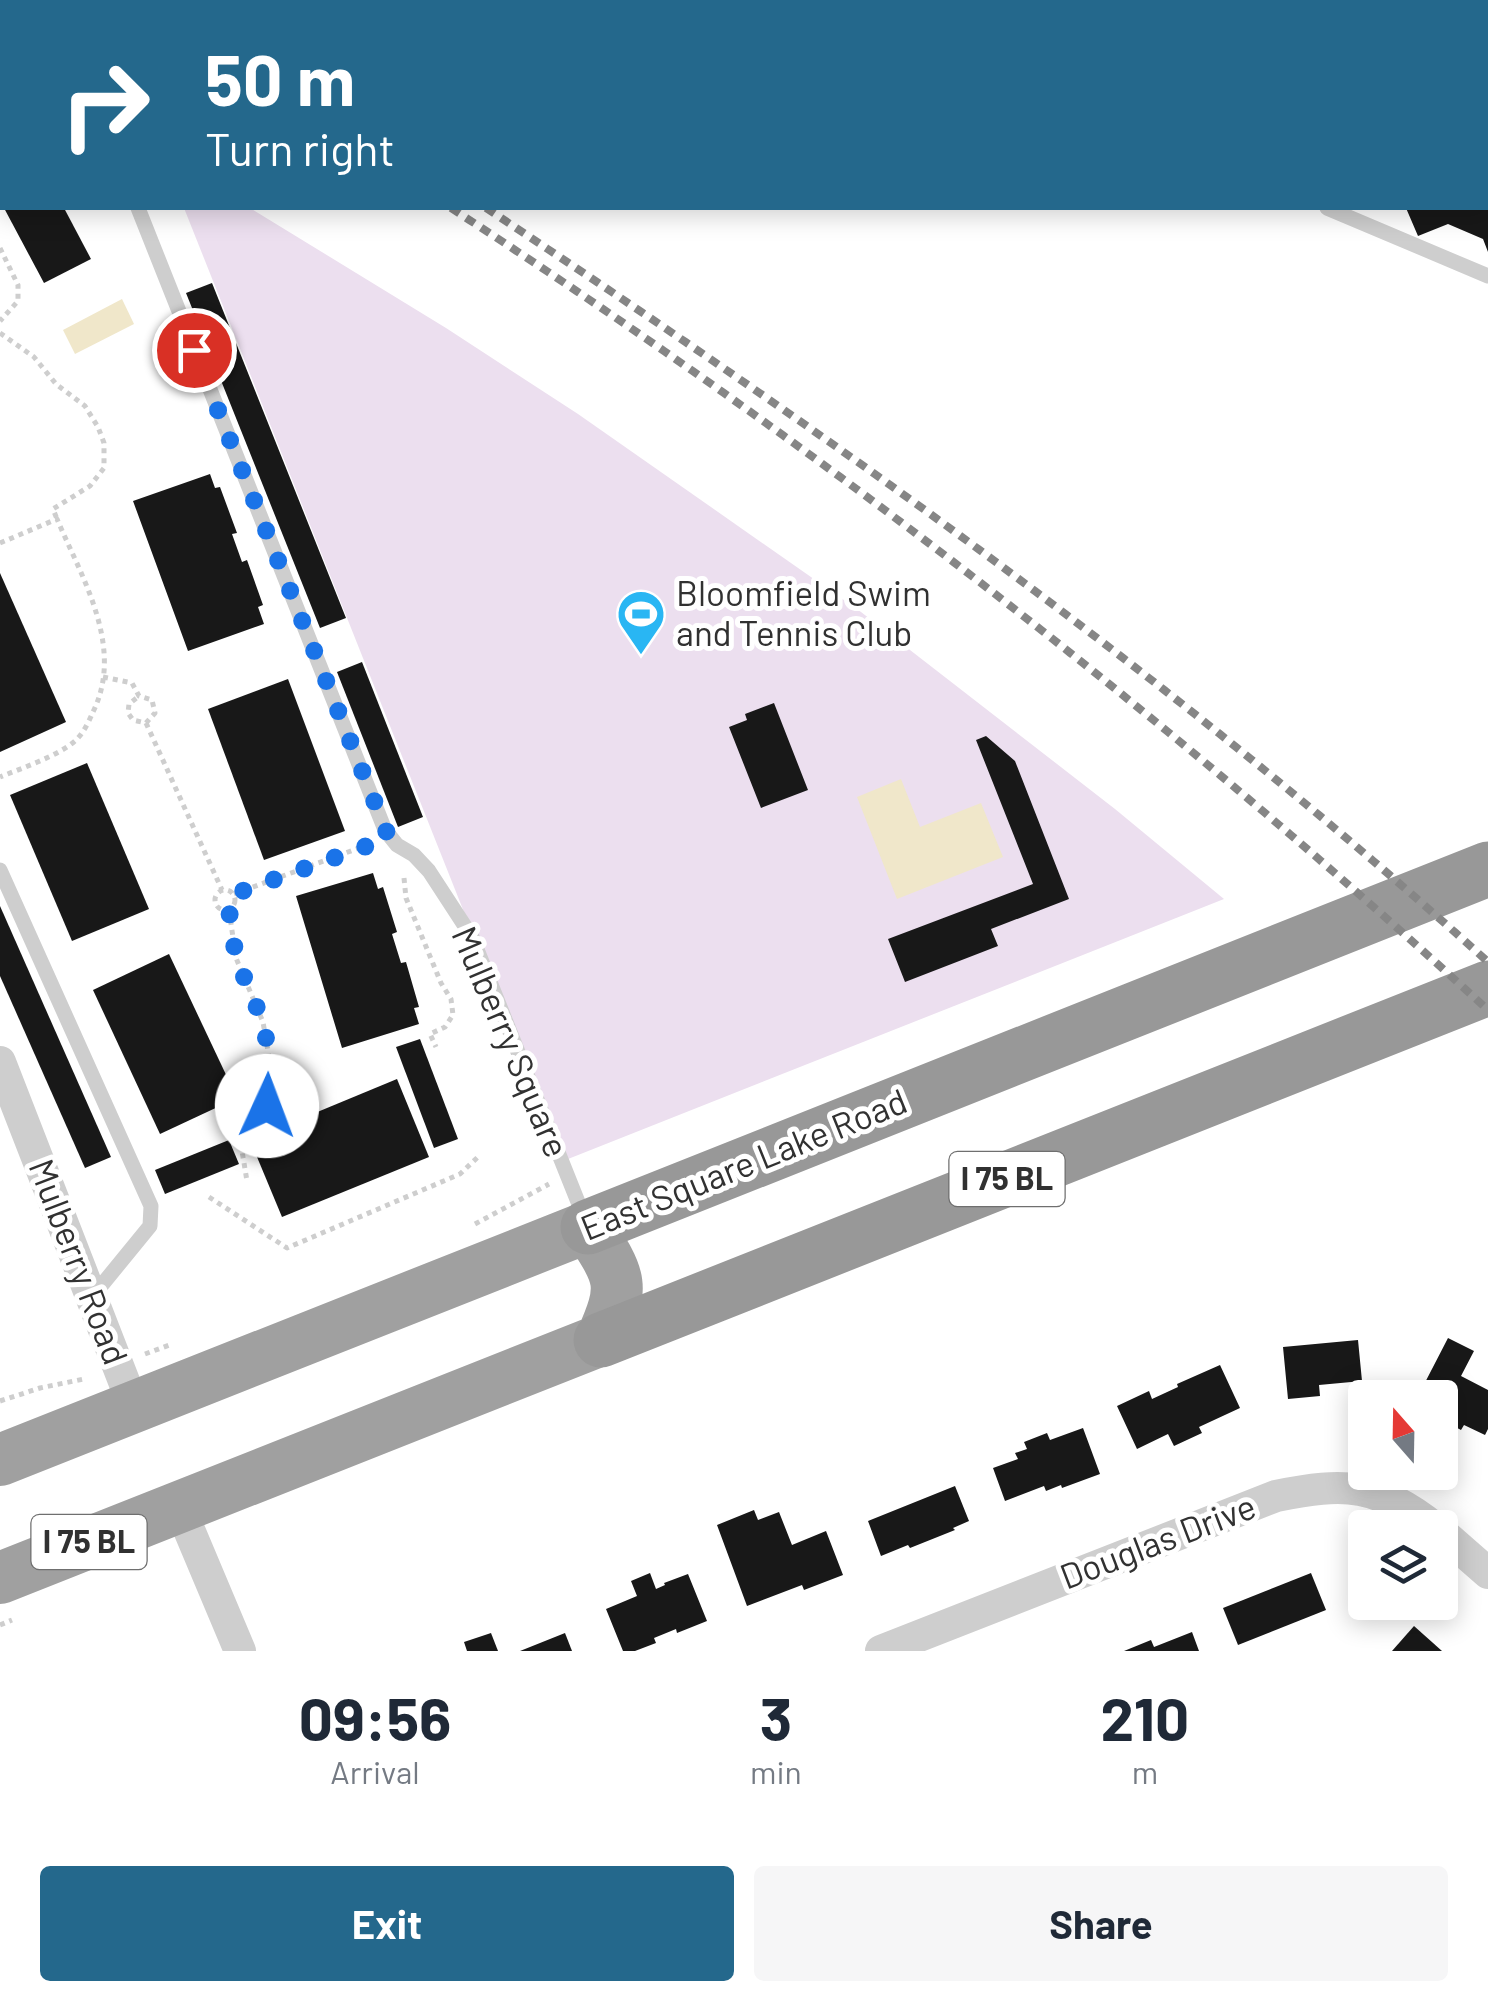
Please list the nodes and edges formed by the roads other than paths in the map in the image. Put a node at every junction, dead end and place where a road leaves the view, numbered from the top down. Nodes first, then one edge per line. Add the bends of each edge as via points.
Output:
1 (139, 210) edge
2 (1332, 210) edge
3 (1488, 276) edge
4 (1488, 869) edge
5 (0, 870) edge
6 (1488, 988) edge
7 (0, 1062) edge
8 (588, 1227) junction
9 (92, 1297) junction
10 (601, 1340) junction
11 (134, 1407) junction
12 (0, 1460) edge
13 (179, 1506) junction
14 (1409, 1510) edge
15 (1458, 1546) edge
16 (1488, 1572) edge
17 (0, 1578) edge
18 (240, 1651) edge
19 (881, 1651) edge

1 - 8 lane, Mulberry Square via 389,838 430,871 472,936
2 - 3 lane
4 - 8 highway, East Square Lake Road
5 - 9 lane via 151,1206 150,1226
6 - 10 highway, I 75 BL
7 - 9 street, Mulberry Road
8 - 10 highway via 618,1284
8 - 11 highway, East Square Lake Road
9 - 11 street, Mulberry Road
10 - 13 highway, I 75 BL
11 - 12 highway, East Square Lake Road
13 - 17 highway, I 75 BL
13 - 18 street
14 - 19 street, Douglas Drive via 1368,1489 1314,1488 1276,1496
15 - 16 street, Douglas Drive

